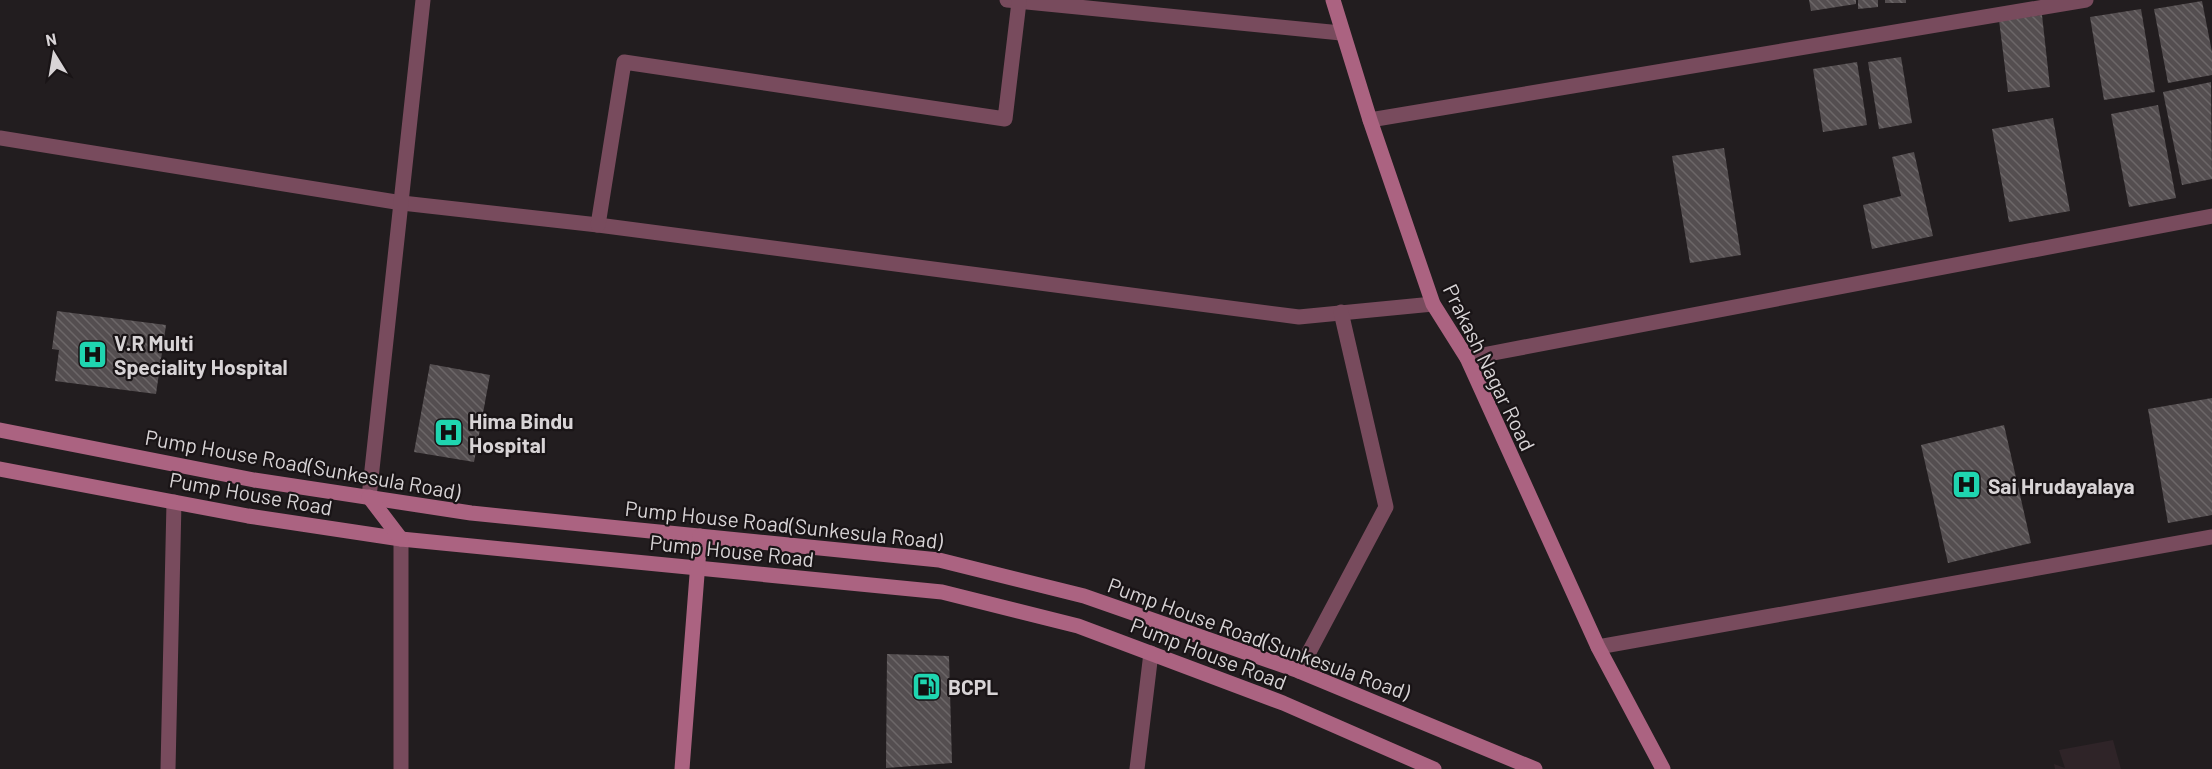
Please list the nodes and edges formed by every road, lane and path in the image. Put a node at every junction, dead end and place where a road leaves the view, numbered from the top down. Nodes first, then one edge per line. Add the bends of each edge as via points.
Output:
1 (423, 0) edge
2 (1333, 0) edge
3 (2086, 0) edge
4 (1013, 1) edge
5 (1341, 33) junction
6 (1370, 120) junction
7 (0, 138) edge
8 (402, 203) junction
9 (2212, 216) edge
10 (598, 225) junction
11 (1433, 304) junction
12 (1341, 312) junction
13 (1467, 358) junction
14 (0, 430) edge
15 (0, 469) edge
16 (369, 498) junction
17 (174, 502) junction
18 (700, 536) junction
19 (2212, 537) edge
20 (401, 539) junction
21 (696, 568) junction
22 (1598, 647) junction
23 (1151, 653) junction
24 (1299, 671) junction
25 (168, 769) edge
26 (401, 769) edge
27 (682, 769) edge
28 (1137, 769) edge
29 (1434, 769) edge
30 (1535, 769) edge
31 (1663, 769) edge

1 - 8 street
2 - 5 main road, Prakash Nagar Road
3 - 6 street
4 - 5 street
4 - 10 street via 1005,119 624,62
5 - 6 main road, Prakash Nagar Road
6 - 11 main road, Prakash Nagar Road
7 - 8 street
8 - 10 street
8 - 16 street
9 - 13 street
10 - 12 street via 1299,317
11 - 12 street
11 - 13 main road, Prakash Nagar Road
12 - 24 street via 1386,507
13 - 22 main road, Prakash Nagar Road
14 - 16 main road, Pump House Road(Sunkesula Road) via 254,480
15 - 17 main road, Pump House Road
16 - 18 main road, Pump House Road(Sunkesula Road) via 471,513
16 - 20 main road
17 - 20 main road, Pump House Road
17 - 25 street
18 - 21 main road
18 - 24 main road, Pump House Road(Sunkesula Road) via 939,560 1084,596
19 - 22 street
20 - 21 main road, Pump House Road
20 - 26 street
21 - 23 main road, Pump House Road via 942,592 1078,626
21 - 27 main road
22 - 31 main road, Prakash Nagar Road
23 - 28 street
23 - 29 main road, Pump House Road via 1283,703
24 - 30 main road, Pump House Road(Sunkesula Road)

